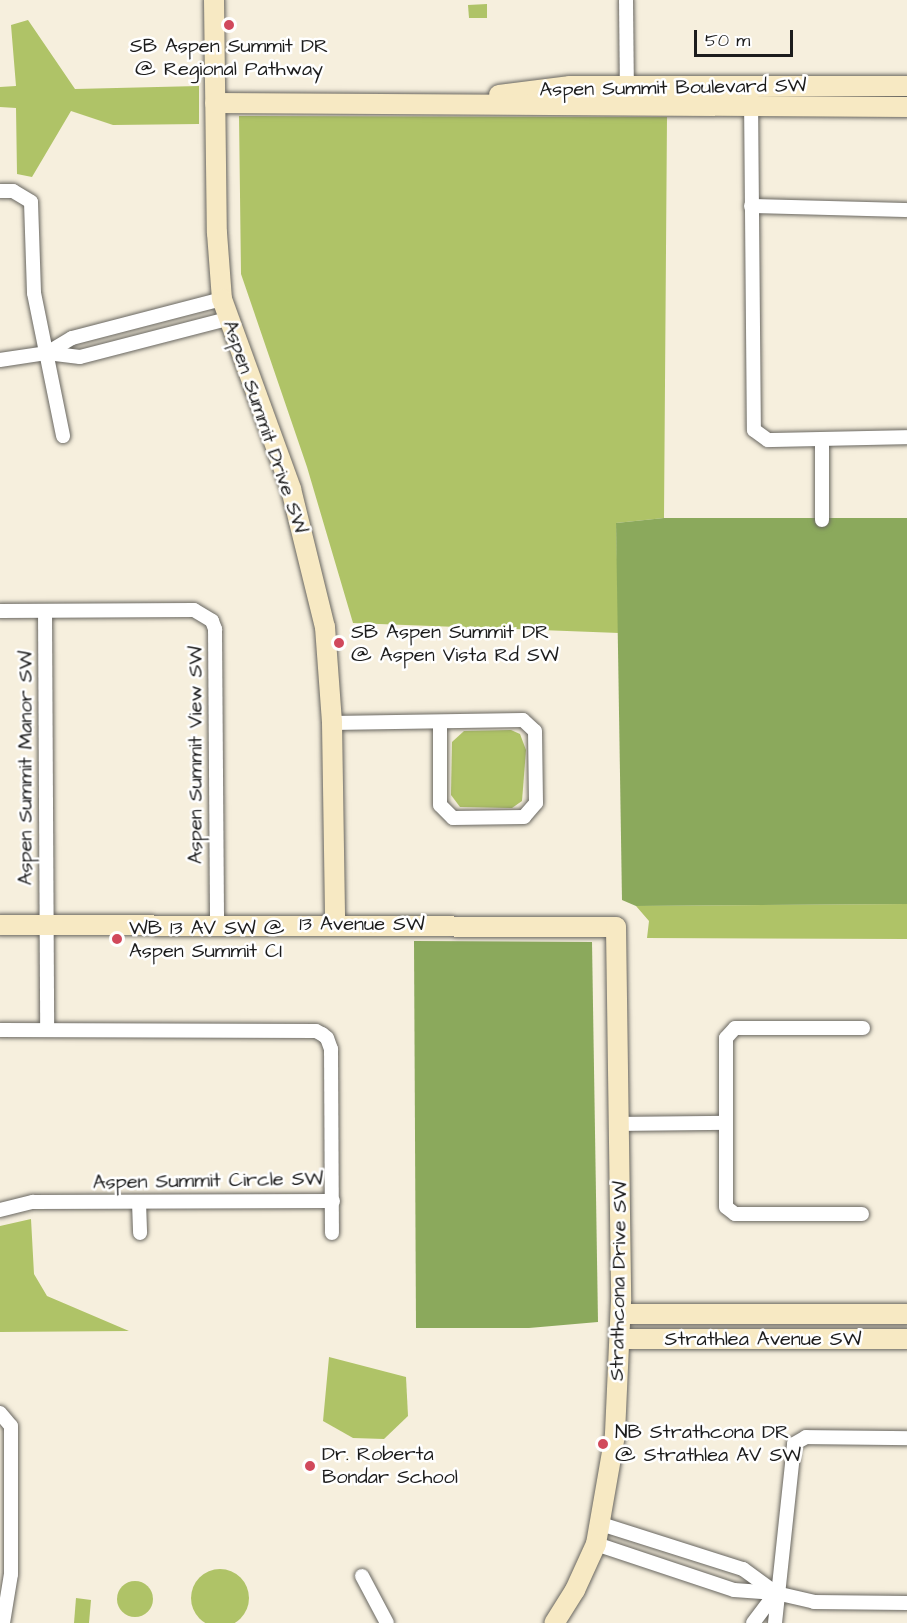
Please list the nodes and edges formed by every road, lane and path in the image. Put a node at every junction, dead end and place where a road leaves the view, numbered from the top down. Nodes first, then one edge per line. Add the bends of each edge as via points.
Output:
1 (213, 0) edge
2 (626, 0) edge
3 (627, 86) junction
4 (752, 86) junction
5 (907, 86) edge
6 (440, 102) junction
7 (215, 103) junction
8 (907, 106) edge
9 (627, 107) junction
10 (752, 107) junction
11 (0, 191) edge
12 (751, 206) junction
13 (907, 210) edge
14 (222, 299) junction
15 (227, 319) junction
16 (47, 353) junction
17 (0, 360) edge
18 (63, 436) dead end
19 (907, 437) edge
20 (822, 441) junction
21 (822, 520) dead end
22 (0, 611) edge
23 (45, 611) junction
24 (440, 722) junction
25 (332, 723) junction
26 (46, 924) junction
27 (217, 924) junction
28 (335, 924) junction
29 (0, 925) edge
30 (616, 927) joint
31 (863, 1028) dead end
32 (0, 1030) edge
33 (47, 1030) junction
34 (725, 1123) junction
35 (621, 1124) junction
36 (333, 1201) junction
37 (139, 1202) junction
38 (0, 1210) edge
39 (862, 1214) dead end
40 (140, 1233) dead end
41 (332, 1233) dead end
42 (621, 1314) junction
43 (907, 1314) edge
44 (620, 1339) junction
45 (907, 1339) edge
46 (0, 1413) edge
47 (907, 1438) edge
48 (601, 1524) junction
49 (596, 1544) junction
50 (362, 1576) dead end
51 (776, 1593) junction
52 (907, 1603) edge
53 (2, 1618) edge
54 (387, 1623) edge
55 (554, 1623) edge
56 (753, 1623) edge
57 (775, 1623) edge

1 - 7 street, Aspen Summit Drive SW
2 - 3 street
3 - 4 street, Aspen Summit Boulevard SW
3 - 6 street, Aspen Summit Boulevard SW via 570,86
3 - 9 street
4 - 5 street, Aspen Summit Boulevard SW
4 - 10 street
6 - 7 street, Aspen Summit Boulevard SW
6 - 9 street, Aspen Summit Boulevard SW
7 - 14 street, Aspen Summit Drive SW
8 - 10 street, Aspen Summit Boulevard SW
9 - 10 street, Aspen Summit Boulevard SW
10 - 12 street
11 - 16 street via 13,191 31,202 34,293
12 - 13 street
12 - 20 street via 754,429 768,440
14 - 15 street, Aspen Summit Drive SW
14 - 16 street via 72,338
15 - 16 street via 80,357
15 - 25 street, Aspen Summit Drive SW via 291,489 315,577 325,627
16 - 17 street
16 - 18 street
19 - 20 street
20 - 21 street
22 - 23 street, Aspen Summit View SW
23 - 26 street, Aspen Summit Manor SW
23 - 27 street, Aspen Summit View SW via 194,610 212,621
24 - 24 street via 522,720 535,731 536,803 524,817 453,818 440,805
24 - 25 street
25 - 28 street, Aspen Summit Drive SW
26 - 27 street, 13 Avenue SW
26 - 29 street, 13 Avenue SW
26 - 33 street
27 - 28 street, 13 Avenue SW
28 - 30 street, 13 Avenue SW
30 - 35 street, Strathcona Drive SW
31 - 34 street via 735,1029 726,1038
32 - 33 street, Aspen Summit Circle SW
33 - 36 street, Aspen Summit Circle SW via 316,1031 327,1038 331,1049
34 - 35 street
34 - 39 street via 726,1207 735,1214
35 - 42 street, Strathcona Drive SW
36 - 37 street, Aspen Summit Circle SW
36 - 41 street
37 - 38 street, Aspen Summit Circle SW via 33,1202
37 - 40 street
42 - 43 street, Strathlea Avenue SW
42 - 44 street, Strathcona Drive SW
44 - 45 street, Strathlea Avenue SW
44 - 48 street, Strathcona Drive SW via 615,1435
46 - 53 street via 11,1426 11,1574
47 - 51 street via 806,1437 794,1444
48 - 49 street, Strathcona Drive SW
48 - 51 street via 743,1569
49 - 51 street via 734,1590
49 - 55 street, Strathcona Drive SW via 575,1590
50 - 54 street
51 - 52 street via 814,1602
51 - 56 street
51 - 57 street

